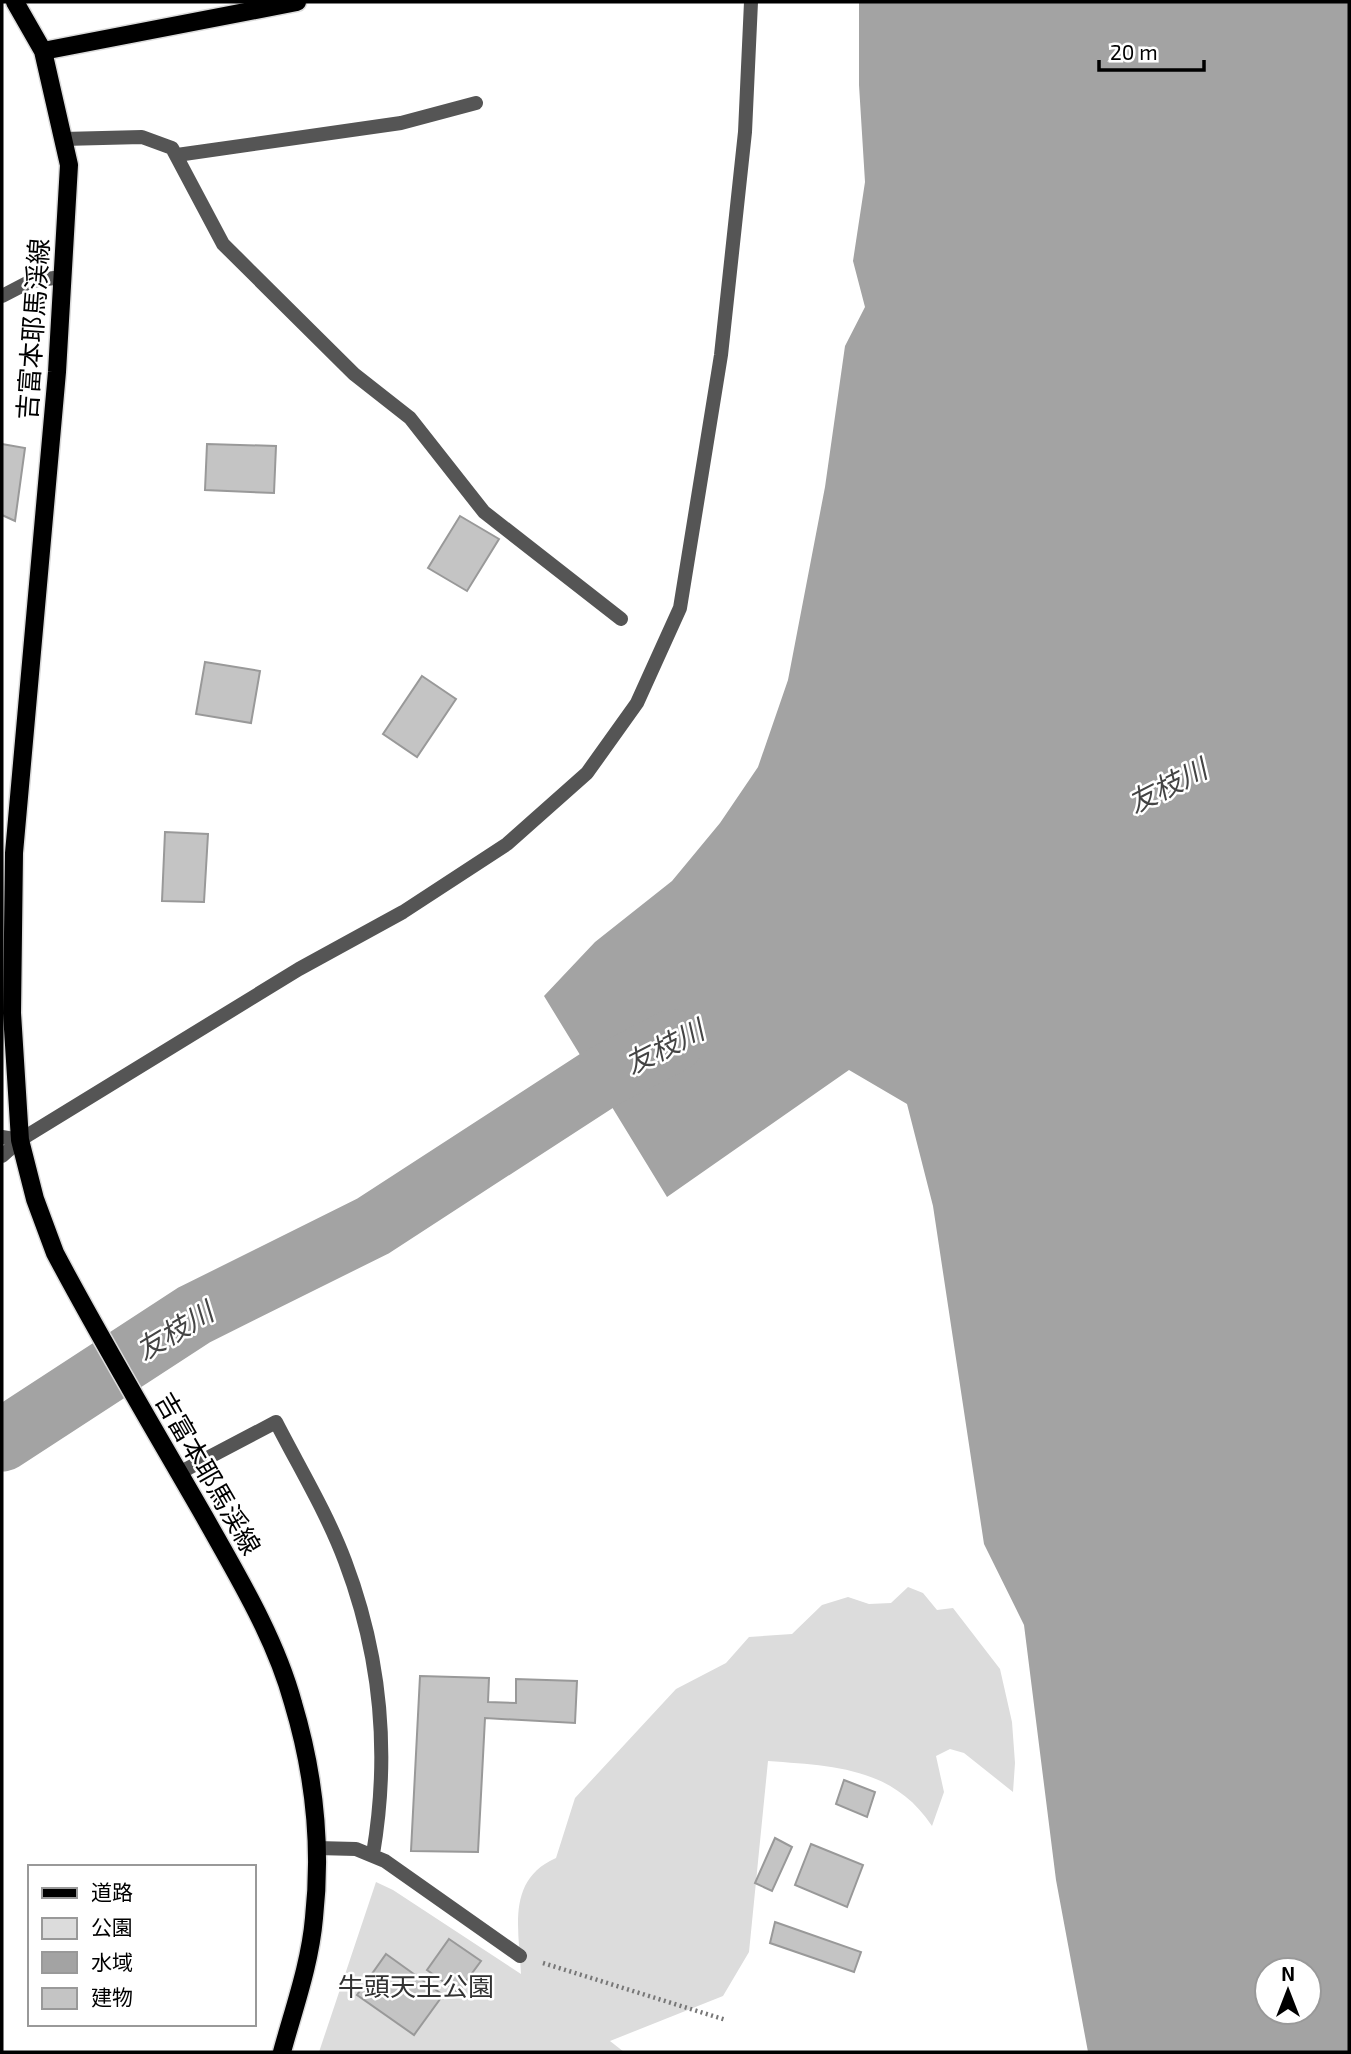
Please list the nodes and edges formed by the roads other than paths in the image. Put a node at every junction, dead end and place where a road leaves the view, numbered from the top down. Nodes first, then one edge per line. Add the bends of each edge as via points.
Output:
1 (15, 2) edge
2 (297, 2) edge
3 (751, 2) edge
4 (43, 51) junction
5 (477, 103) dead end
6 (63, 139) junction
7 (177, 155) junction
8 (62, 277) junction
9 (2, 296) edge
10 (621, 619) dead end
11 (2, 1137) edge
12 (20, 1140) junction
13 (2, 1156) edge
14 (179, 1473) junction
15 (317, 1849) junction
16 (373, 1854) junction
17 (520, 1956) road end
18 (282, 2052) edge

1 - 4 main road, 吉富本耶馬渓線
2 - 4 main road
3 - 12 street via 745,132 721,355 680,608 637,703 587,773 507,844 403,912 299,969
4 - 6 main road, 吉富本耶馬渓線
5 - 7 street via 401,123
6 - 7 street via 142,137 172,148
6 - 8 main road, 吉富本耶馬渓線 via 69,165
7 - 10 street via 223,244 354,373 410,418 484,512
8 - 9 street via 31,281
8 - 12 main road, 吉富本耶馬渓線 via 14,853 12,1013
11 - 12 street
12 - 13 street
12 - 14 main road, 吉富本耶馬渓線 via 55,1253
14 - 15 main road, 吉富本耶馬渓線 via 237,1574 277,1658 293,1702 313,1790
14 - 16 street via 276,1422 315,1498 345,1559 377,1675 383,1745
15 - 16 street
15 - 18 main road, 吉富本耶馬渓線 via 309,1955
16 - 17 street

